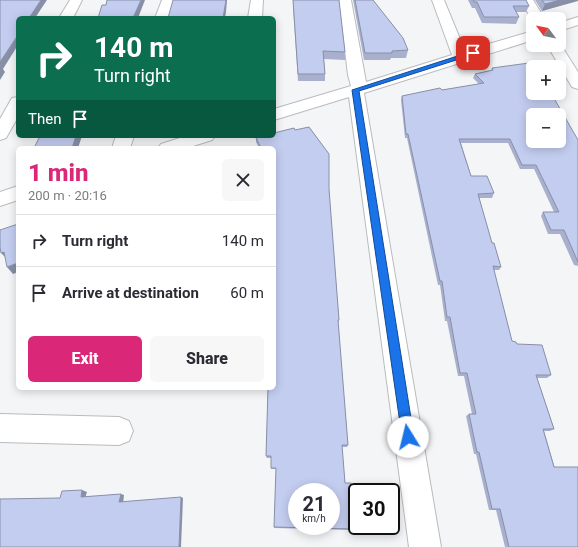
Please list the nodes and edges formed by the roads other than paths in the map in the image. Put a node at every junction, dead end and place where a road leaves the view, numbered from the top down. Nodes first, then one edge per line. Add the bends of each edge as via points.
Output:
1 (76, 0) edge
2 (168, 0) edge
3 (257, 0) edge
4 (345, 0) edge
5 (438, 0) edge
6 (526, 0) edge
7 (534, 12) edge
8 (67, 16) edge
9 (163, 16) edge
10 (255, 16) edge
11 (578, 21) edge
12 (566, 25) edge
13 (526, 37) edge
14 (558, 52) edge
15 (460, 57) junction
16 (578, 84) edge
17 (358, 89) junction
18 (16, 106) edge
19 (276, 114) edge
20 (0, 134) edge
21 (200, 138) edge
22 (174, 146) edge
23 (16, 194) edge
24 (0, 199) edge
25 (0, 428) edge
26 (119, 431) dead end
27 (425, 547) edge

1 - 8 street
2 - 9 street
3 - 10 street
4 - 17 street
5 - 15 street
6 - 7 street
11 - 12 street
13 - 15 street
14 - 16 street
15 - 17 street
17 - 19 street
17 - 27 street
18 - 20 street
21 - 22 street
23 - 24 street
25 - 26 street

